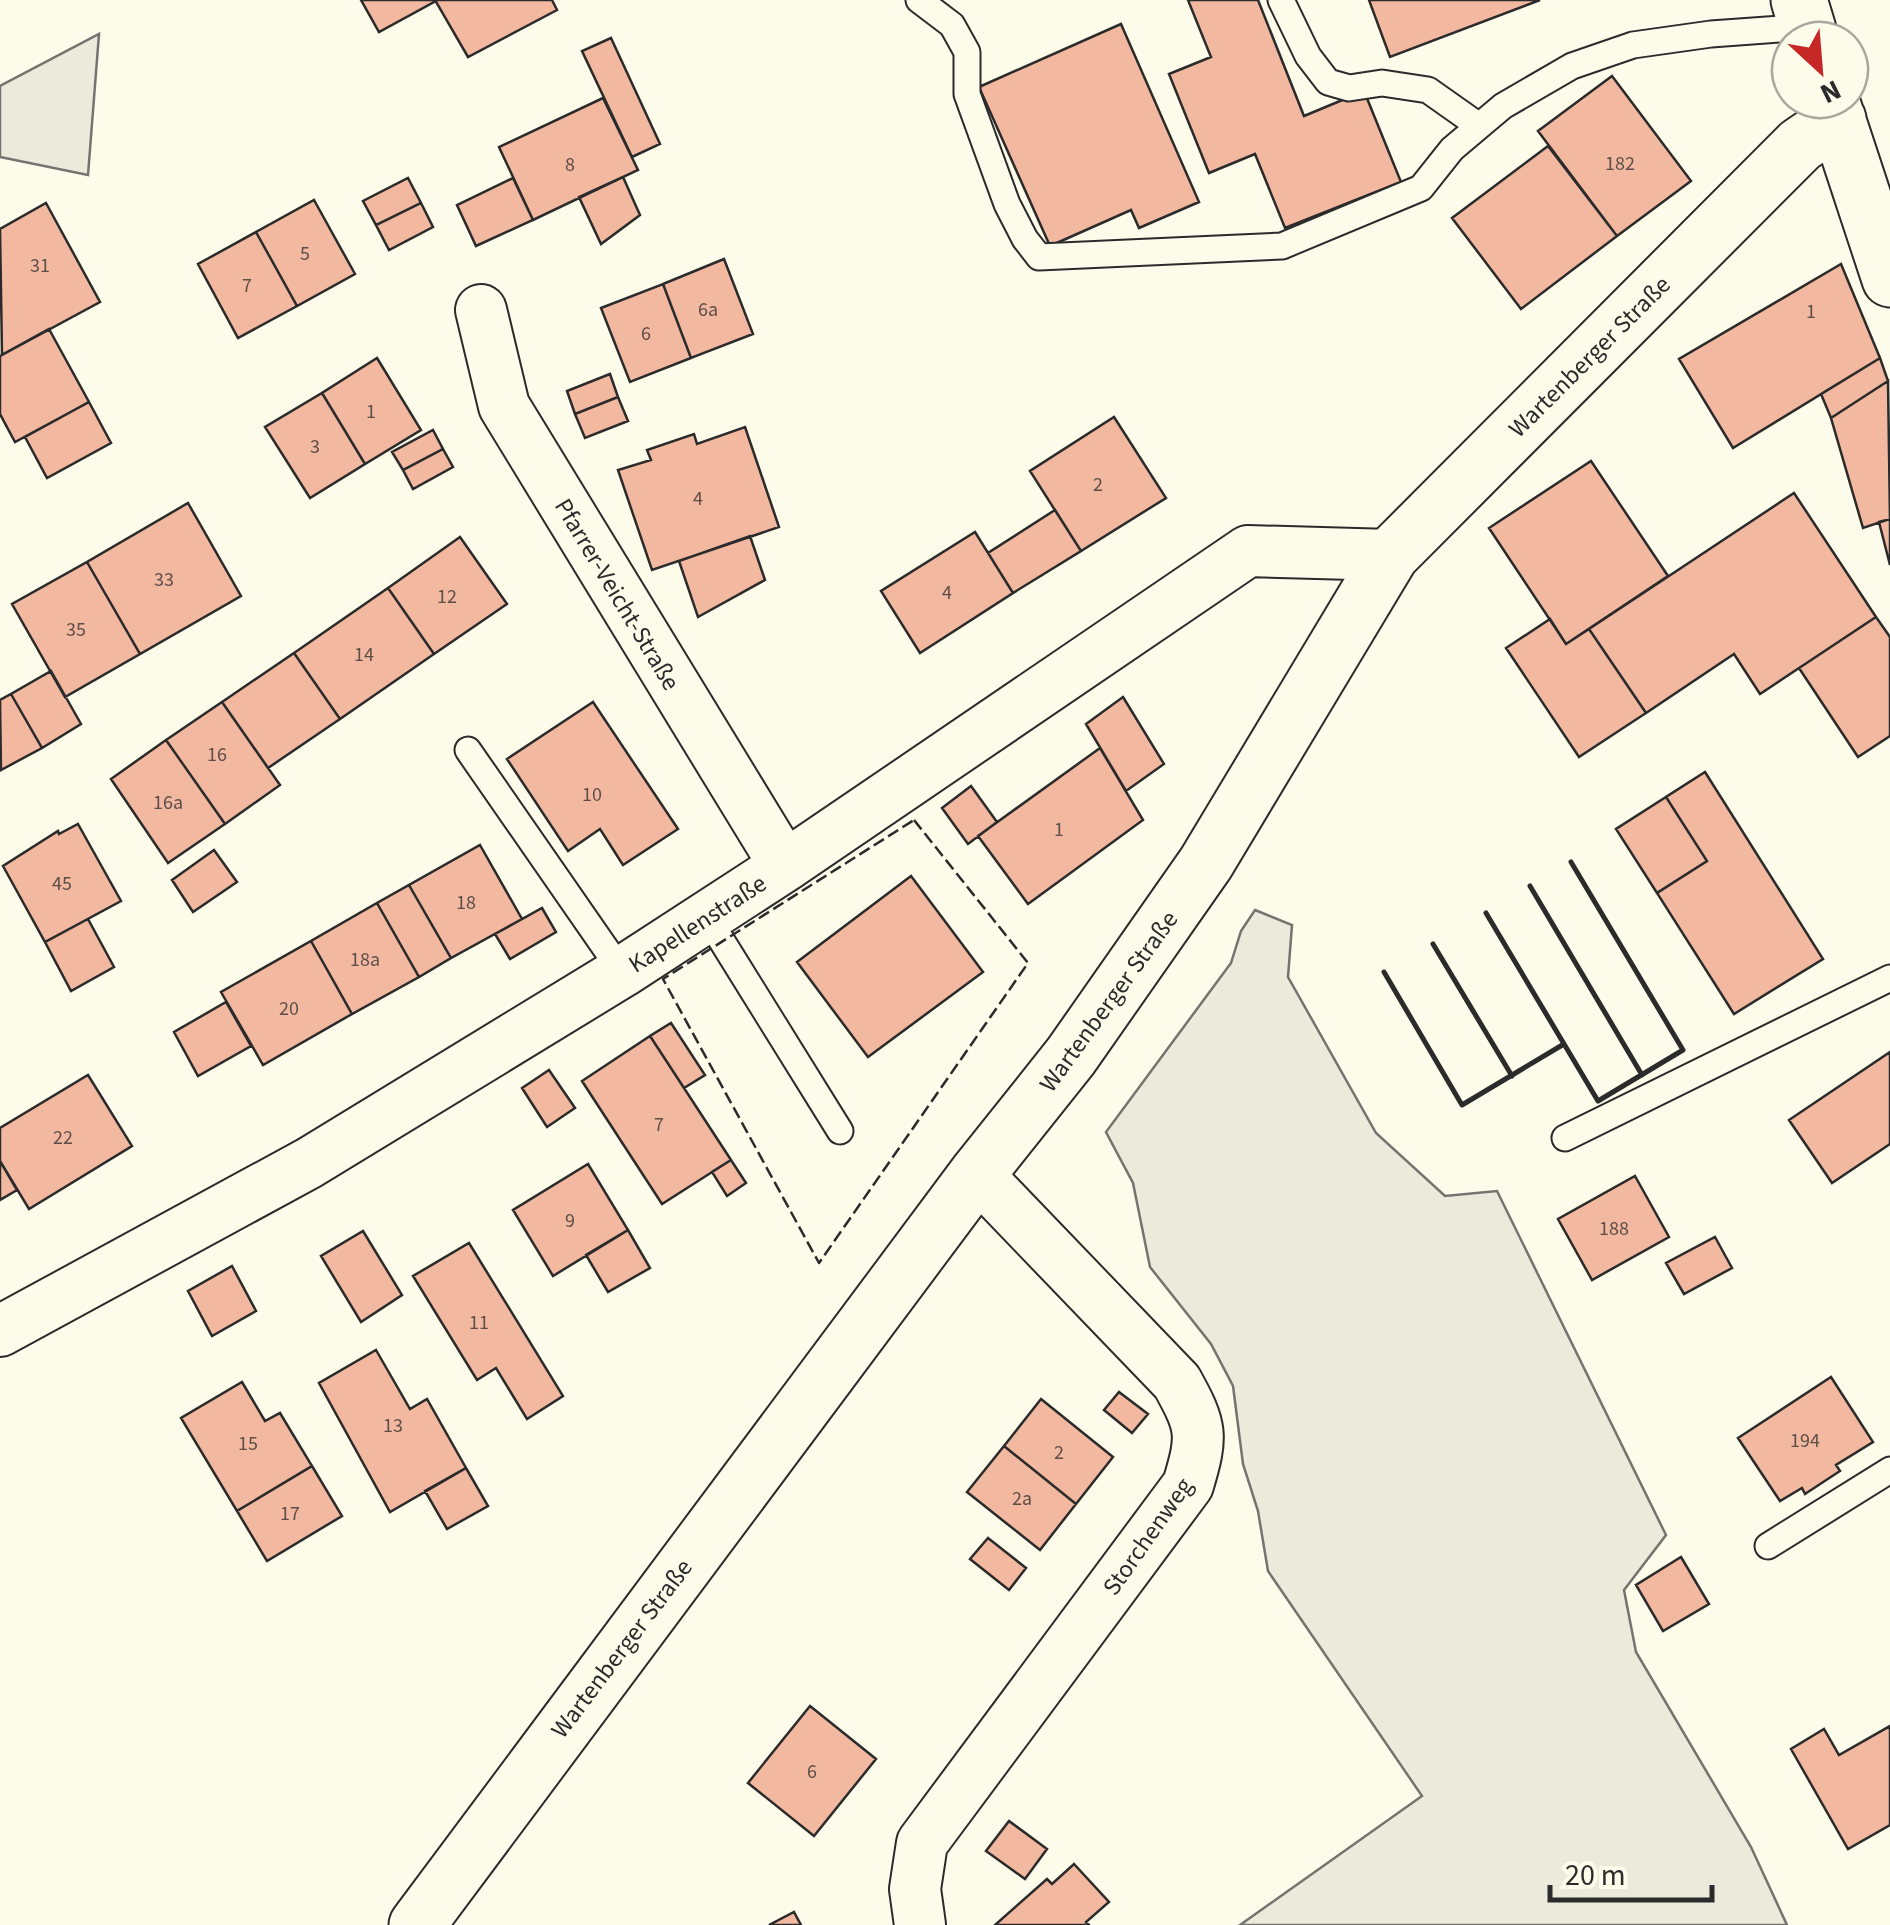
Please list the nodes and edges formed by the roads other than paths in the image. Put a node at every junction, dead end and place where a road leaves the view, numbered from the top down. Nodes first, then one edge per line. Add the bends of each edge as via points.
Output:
1 (919, 0) edge
2 (1282, 0) edge
3 (1770, 27) edge
4 (1825, 120) edge
5 (1838, 120) edge
6 (1479, 126) junction
7 (1890, 279) edge
8 (481, 310) dead end
9 (1391, 554) junction
10 (468, 750) dead end
11 (784, 866) junction
12 (706, 916) junction
13 (622, 972) junction
14 (1890, 978) edge
15 (840, 1132) dead end
16 (1566, 1138) dead end
17 (977, 1174) junction
18 (0, 1331) edge
19 (1890, 1470) edge
20 (1768, 1546) dead end
21 (417, 1925) edge
22 (920, 1925) edge

1 - 6 lane via 952,26 967,52 967,94 1008,204 1040,257 1282,246 1420,188
2 - 6 lane via 1328,82 1428,90
3 - 6 lane via 1633,45 1572,66
4 - 9 main road, Wartenberger Straße
5 - 7 main road
8 - 11 street, Pfarrer-Veicht-Straße via 504,406
9 - 11 street, Kapellenstraße via 1248,551
9 - 17 main road, Wartenberger Straße via 1206,863 1071,1056
10 - 13 lane
11 - 12 street, Kapellenstraße
12 - 13 street, Kapellenstraße
12 - 15 lane
13 - 18 street, Kapellenstraße via 309,1163
14 - 16 lane
17 - 21 main road, Wartenberger Straße
17 - 22 street, Storchenweg via 1177,1382 1196,1417 1200,1448 1188,1485 922,1843 915,1889
19 - 20 lane

